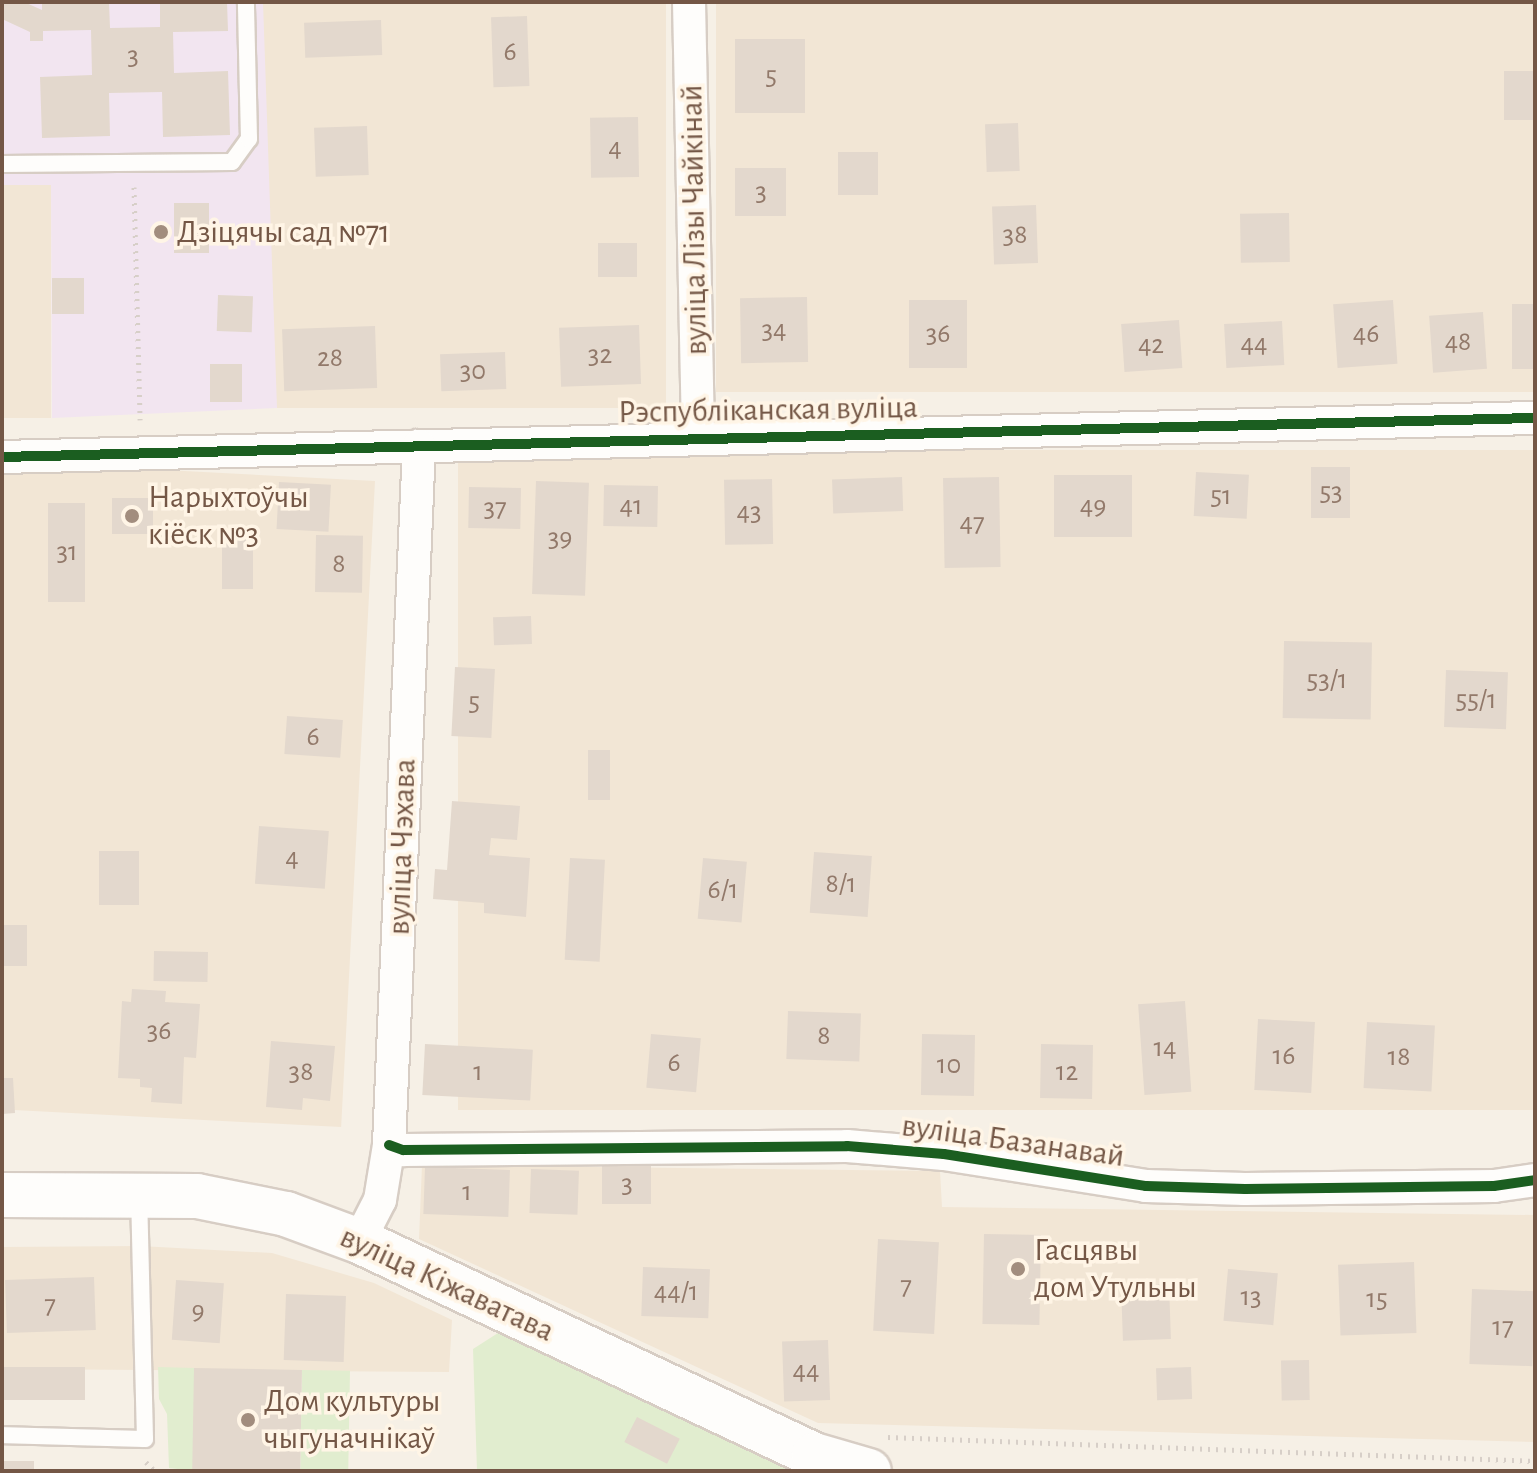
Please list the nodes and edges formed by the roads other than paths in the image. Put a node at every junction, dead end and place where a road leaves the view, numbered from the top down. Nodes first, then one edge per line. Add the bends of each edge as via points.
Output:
1 (246, 2) edge
2 (689, 2) edge
3 (2, 164) edge
4 (1535, 418) edge
5 (698, 438) junction
6 (419, 446) junction
7 (2, 457) edge
8 (389, 1145) junction
9 (1535, 1180) edge
10 (139, 1192) junction
11 (2, 1195) edge
12 (359, 1241) junction
13 (2, 1435) edge
14 (876, 1454) edge

1 - 3 lane via 249,125 243,152 220,165
2 - 5 street, вуліца Лізы Чайкінай
4 - 5 street, Рэспубліканская вуліца
5 - 6 street, Рэспубліканская вуліца
6 - 7 street, Рэспубліканская вуліца
6 - 8 street, вуліца Чэхава
8 - 9 street, вуліца Базанавай via 403,1150 847,1146 944,1154 1146,1186 1494,1186
8 - 12 street, вуліца Чэхава via 380,1200
10 - 11 main road, вуліца Кіжаватава
10 - 12 main road, вуліца Кіжаватава via 241,1204
10 - 13 lane via 145,1439
12 - 14 main road, вуліца Кіжаватава via 814,1455

